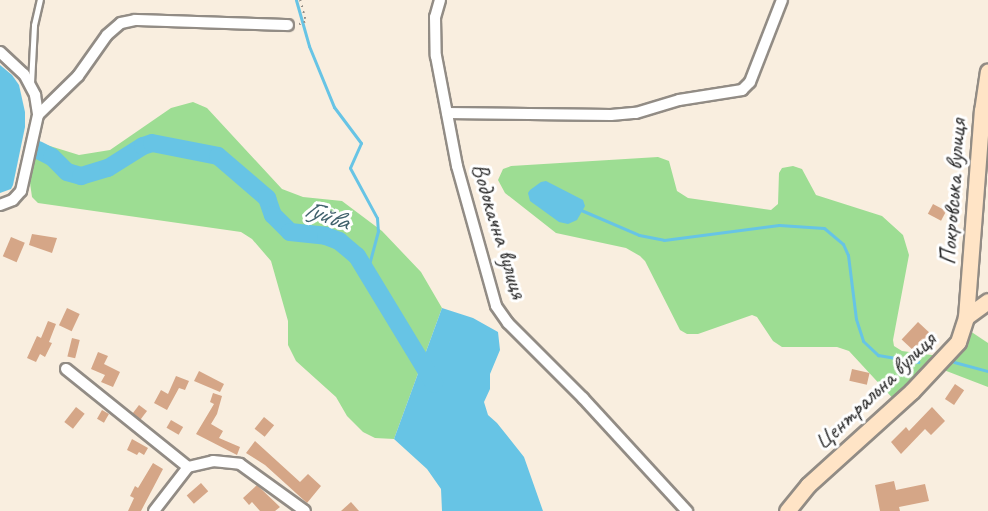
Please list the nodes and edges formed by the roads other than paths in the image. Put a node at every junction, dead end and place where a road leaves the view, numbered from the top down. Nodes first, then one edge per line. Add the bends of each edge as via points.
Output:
1 (40, 0) edge
2 (440, 0) edge
3 (782, 0) edge
4 (288, 25) dead end
5 (0, 52) edge
6 (988, 71) edge
7 (31, 84) junction
8 (447, 113) junction
9 (39, 115) junction
10 (0, 205) edge
11 (988, 301) edge
12 (966, 317) junction
13 (66, 369) dead end
14 (188, 466) junction
15 (153, 511) edge
16 (306, 511) edge
17 (687, 511) edge
18 (787, 511) edge

1 - 7 lane via 34,25
2 - 8 street, Водокачна вулиця via 435,16 435,49
3 - 8 street via 750,82 742,90 611,115
4 - 9 street via 135,20 121,23 78,76
5 - 7 street
6 - 12 street, Покровська вулиця
7 - 9 street
8 - 17 street, Водокачна вулиця via 457,166 496,306
9 - 10 street via 21,191 13,200
11 - 12 street
12 - 18 street, Центральна вулиця via 949,354 803,490
13 - 14 street
14 - 15 street
14 - 16 street via 213,460 240,464

